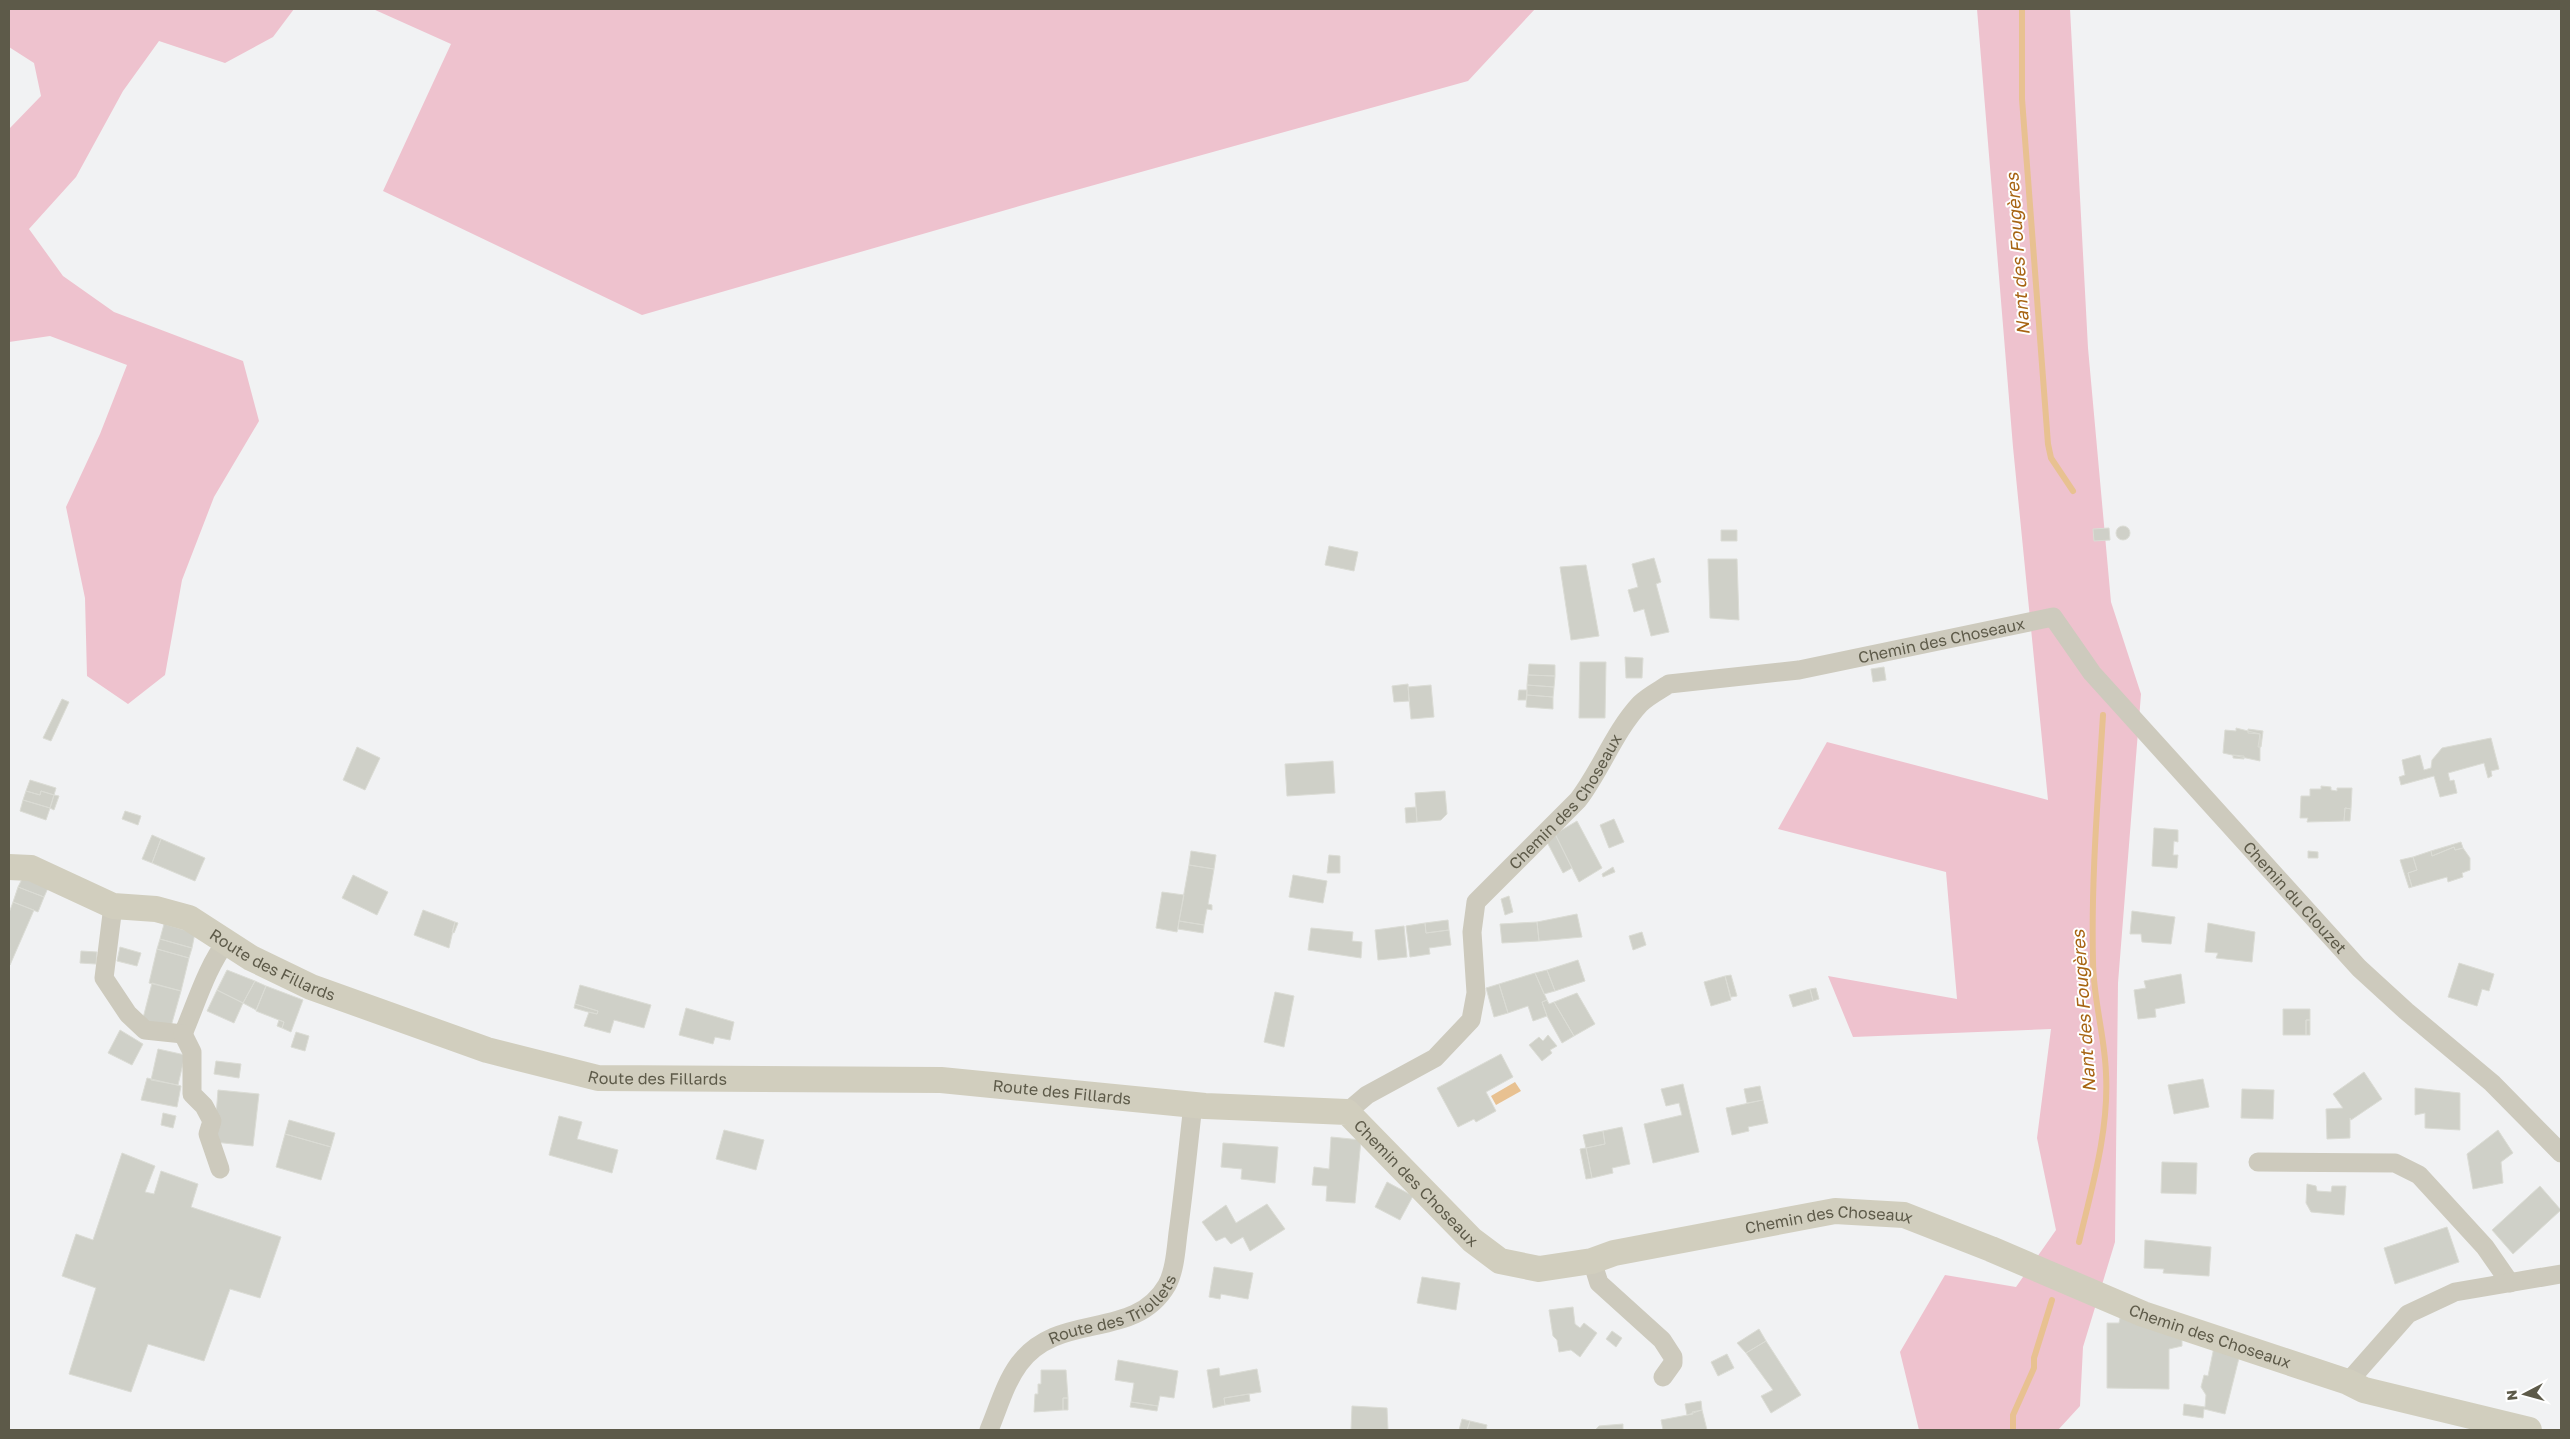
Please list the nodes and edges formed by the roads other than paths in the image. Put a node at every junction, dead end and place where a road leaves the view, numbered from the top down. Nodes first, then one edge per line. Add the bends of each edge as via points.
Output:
1 (2053, 617) joint
2 (9, 868) edge
3 (113, 906) junction
4 (227, 941) junction
5 (183, 1034) junction
6 (1193, 1105) junction
7 (1347, 1112) junction
8 (2561, 1153) edge
9 (2258, 1162) dead end
10 (220, 1169) dead end
11 (1592, 1261) junction
12 (2561, 1274) edge
13 (2510, 1283) junction
14 (1663, 1377) dead end
15 (2348, 1382) junction
16 (989, 1430) edge
17 (2529, 1430) edge

1 - 7 street, Chemin des Choseaux via 1799,670 1669,684 1653,694 1629,719 1578,800 1476,902 1472,932 1476,993 1471,1020 1435,1058 1367,1095
1 - 8 street, Chemin du Clouzet via 2111,695 2359,968 2492,1082
2 - 3 street, Route des Fillards via 30,868
3 - 4 street, Route des Fillards via 156,909 189,918
3 - 5 street via 104,978 128,1014 145,1030
4 - 5 street via 214,958
4 - 6 street, Route des Fillards via 251,958 311,988 487,1050 598,1078 941,1080
5 - 10 street via 192,1052 192,1094 212,1120 208,1134
6 - 7 street, Route des Fillards
6 - 16 street, Route des Triollets via 1177,1238 1168,1283 1148,1308 1128,1317 1047,1338 1032,1350 1008,1383
7 - 11 street, Chemin des Choseaux via 1472,1240 1500,1261 1539,1269
9 - 13 street via 2395,1164 2419,1175 2485,1247
11 - 14 street via 1599,1282 1662,1340 1673,1357 1673,1363
11 - 15 street, Chemin des Choseaux via 1614,1253 1835,1211 1904,1215 2144,1314
12 - 13 street
13 - 15 street via 2455,1292 2408,1314
15 - 17 street, Chemin des Choseaux via 2364,1390

